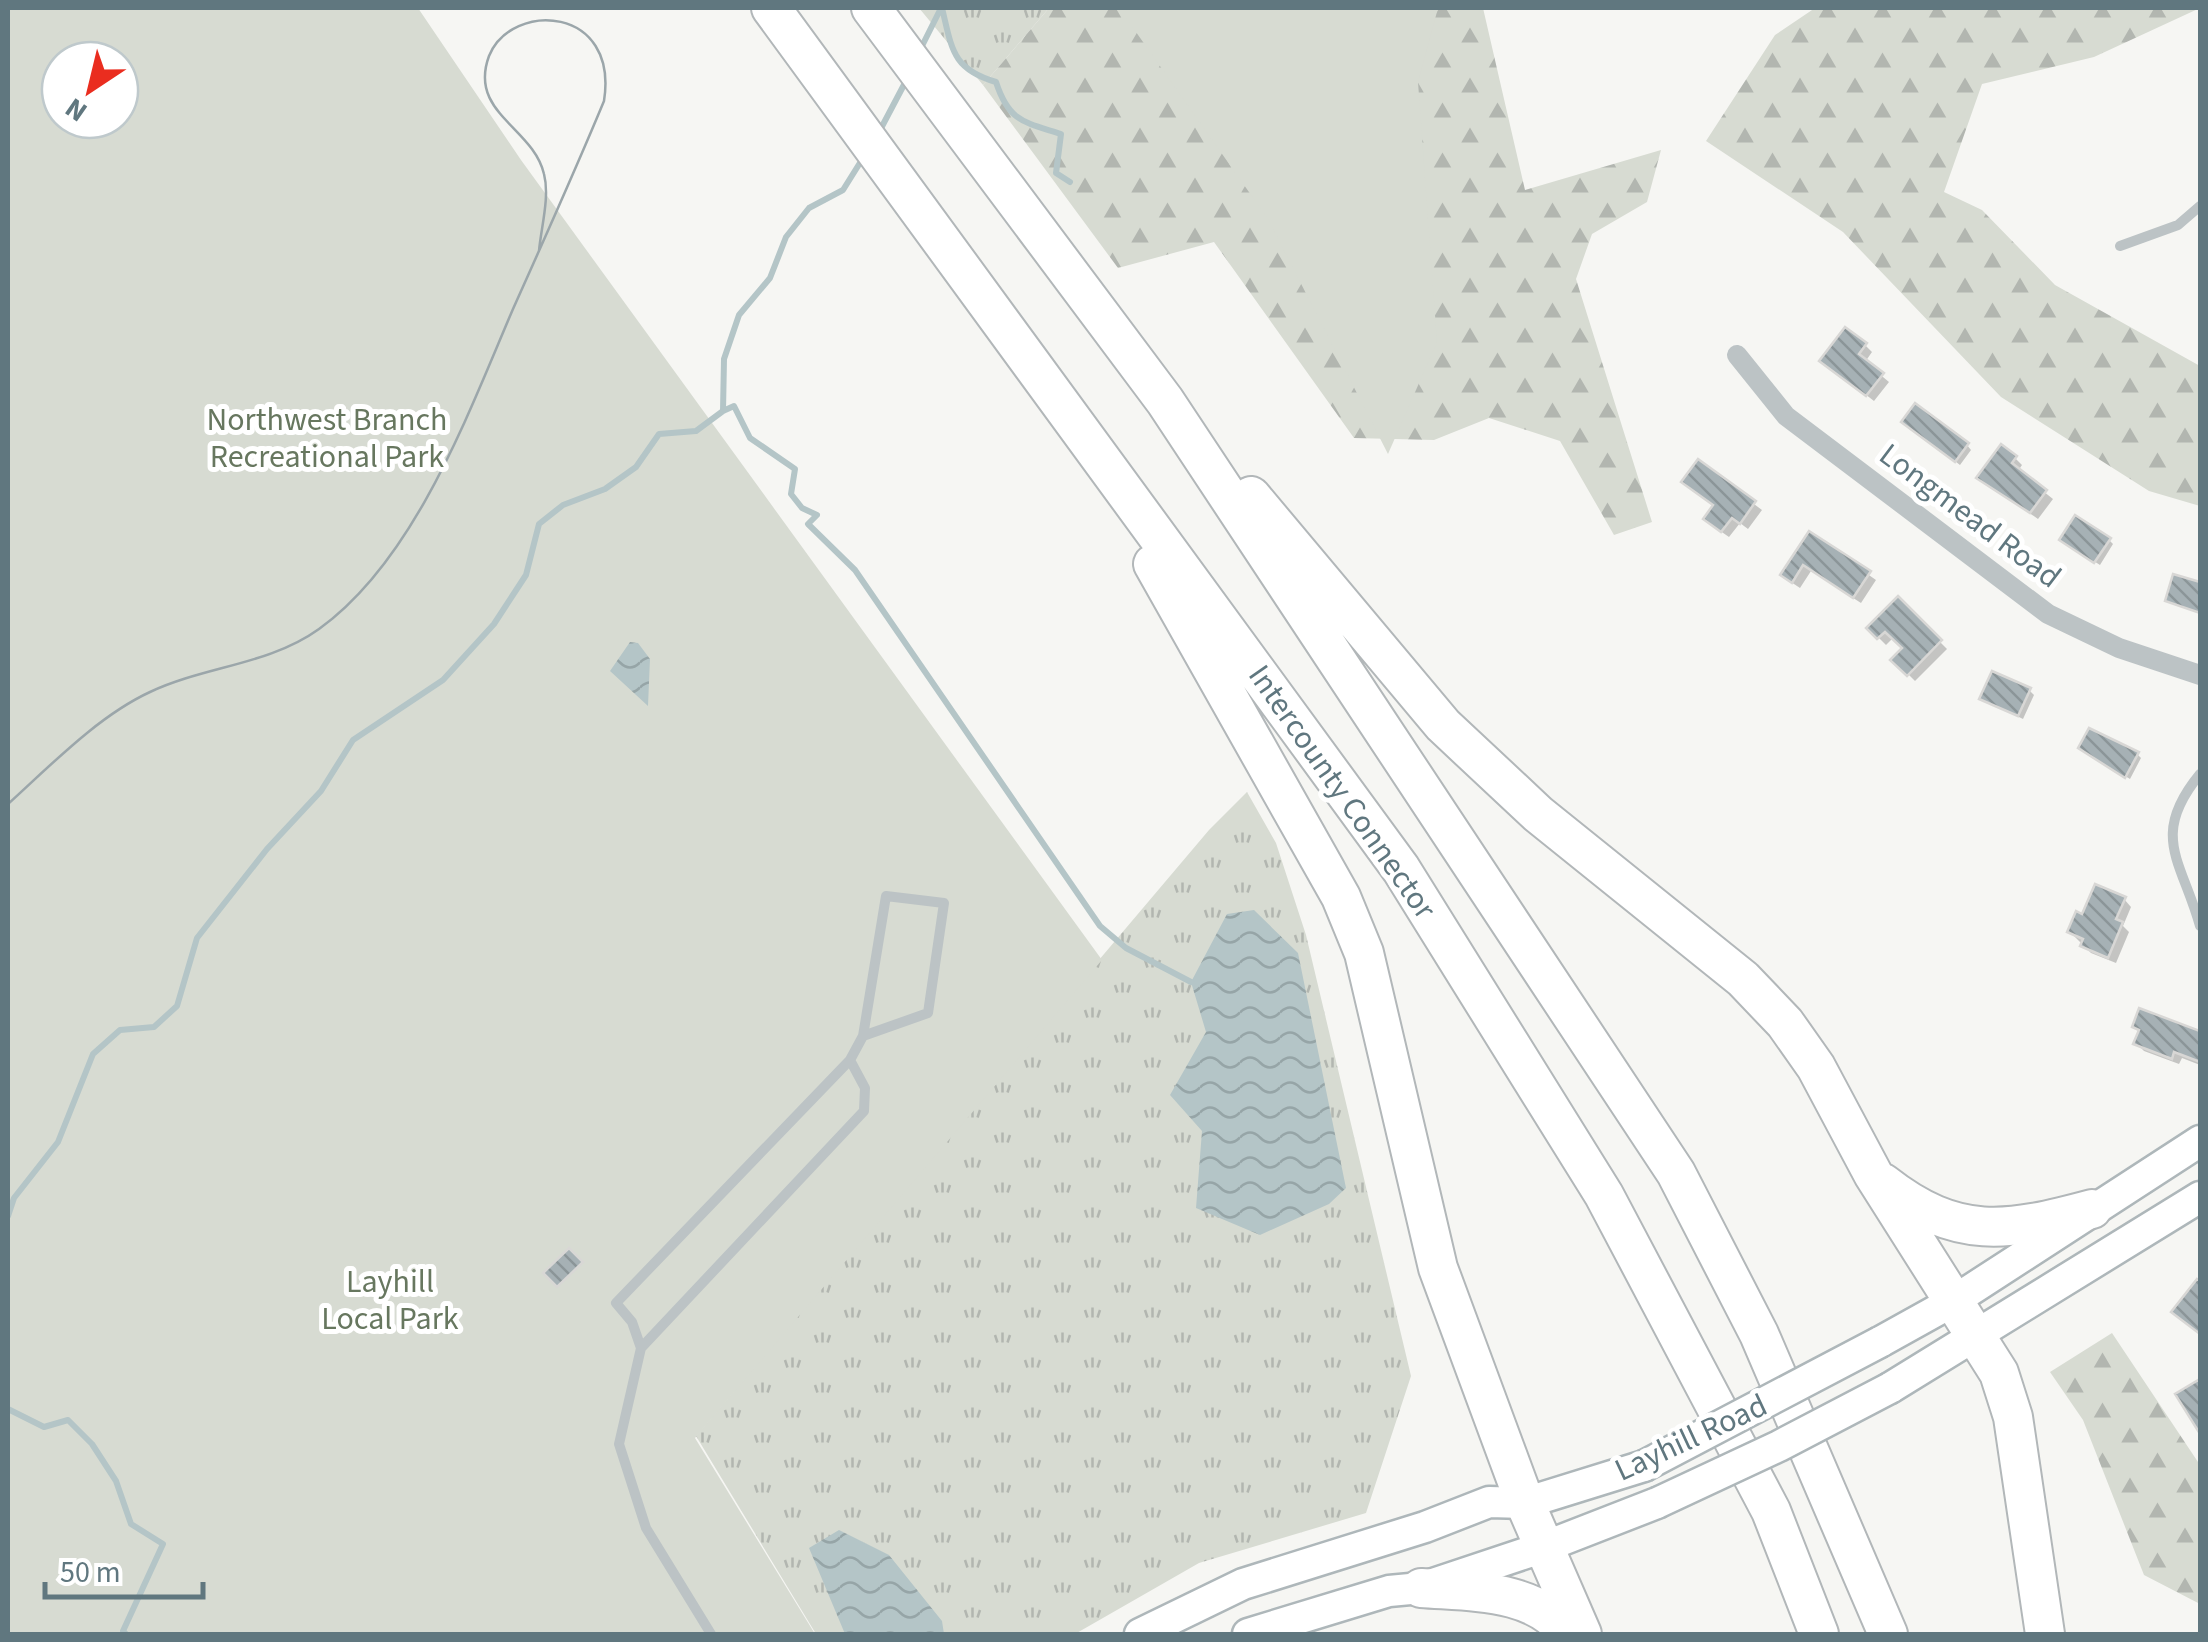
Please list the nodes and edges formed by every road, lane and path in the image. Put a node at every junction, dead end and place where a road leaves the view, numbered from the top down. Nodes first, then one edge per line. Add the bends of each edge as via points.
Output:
1 (770, 8) edge
2 (871, 8) edge
3 (2200, 206) edge
4 (2120, 246) dead end
5 (1737, 355) dead end
6 (1165, 402) junction
7 (1068, 414) junction
8 (2200, 675) edge
9 (2200, 774) edge
10 (2200, 926) edge
11 (862, 1036) junction
12 (850, 1060) junction
13 (2200, 1141) edge
14 (1873, 1174) junction
15 (2200, 1197) edge
16 (2092, 1209) junction
17 (1952, 1302) junction
18 (1974, 1336) junction
19 (641, 1348) junction
20 (1525, 1503) junction
21 (1544, 1547) junction
22 (1421, 1588) junction
23 (711, 1634) edge
24 (1140, 1634) edge
25 (1248, 1634) edge
26 (1568, 1634) edge
27 (1582, 1634) edge
28 (1819, 1634) edge
29 (1888, 1634) edge
30 (2046, 1634) edge

1 - 7 highway, Intercounty Connector
2 - 6 highway, Intercounty Connector
3 - 4 lane via 2178,226
5 - 8 street, Longmead Road via 1786,416 2048,614 2119,648
6 - 14 highway via 1443,725 1785,1023
6 - 29 highway, Intercounty Connector via 1676,1174 1759,1334
7 - 20 highway via 1341,897 1364,953 1438,1268
7 - 28 highway, Intercounty Connector via 1401,868 1604,1195 1771,1511
9 - 10 lane via 2181,797 2170,846
11 - 11 lane via 886,896 944,903 928,1013
11 - 12 lane
12 - 19 lane via 865,1088 864,1111
12 - 19 lane via 616,1303
13 - 16 main road, Layhill Road
14 - 16 highway via 1910,1203 1976,1228 2023,1228
14 - 17 highway
15 - 18 main road, Layhill Road
16 - 17 main road, Layhill Road
17 - 18 highway
17 - 20 main road, Layhill Road, bridge via 1644,1466
18 - 21 main road, Layhill Road, bridge via 1748,1462
18 - 30 highway via 1998,1373 2013,1417
19 - 23 lane via 618,1444 646,1528
20 - 21 highway
20 - 24 main road, Layhill Road via 1489,1502 1243,1584
21 - 22 main road, Layhill Road
21 - 27 highway
22 - 25 main road, Layhill Road via 1389,1591
22 - 26 highway via 1507,1595 1556,1618

